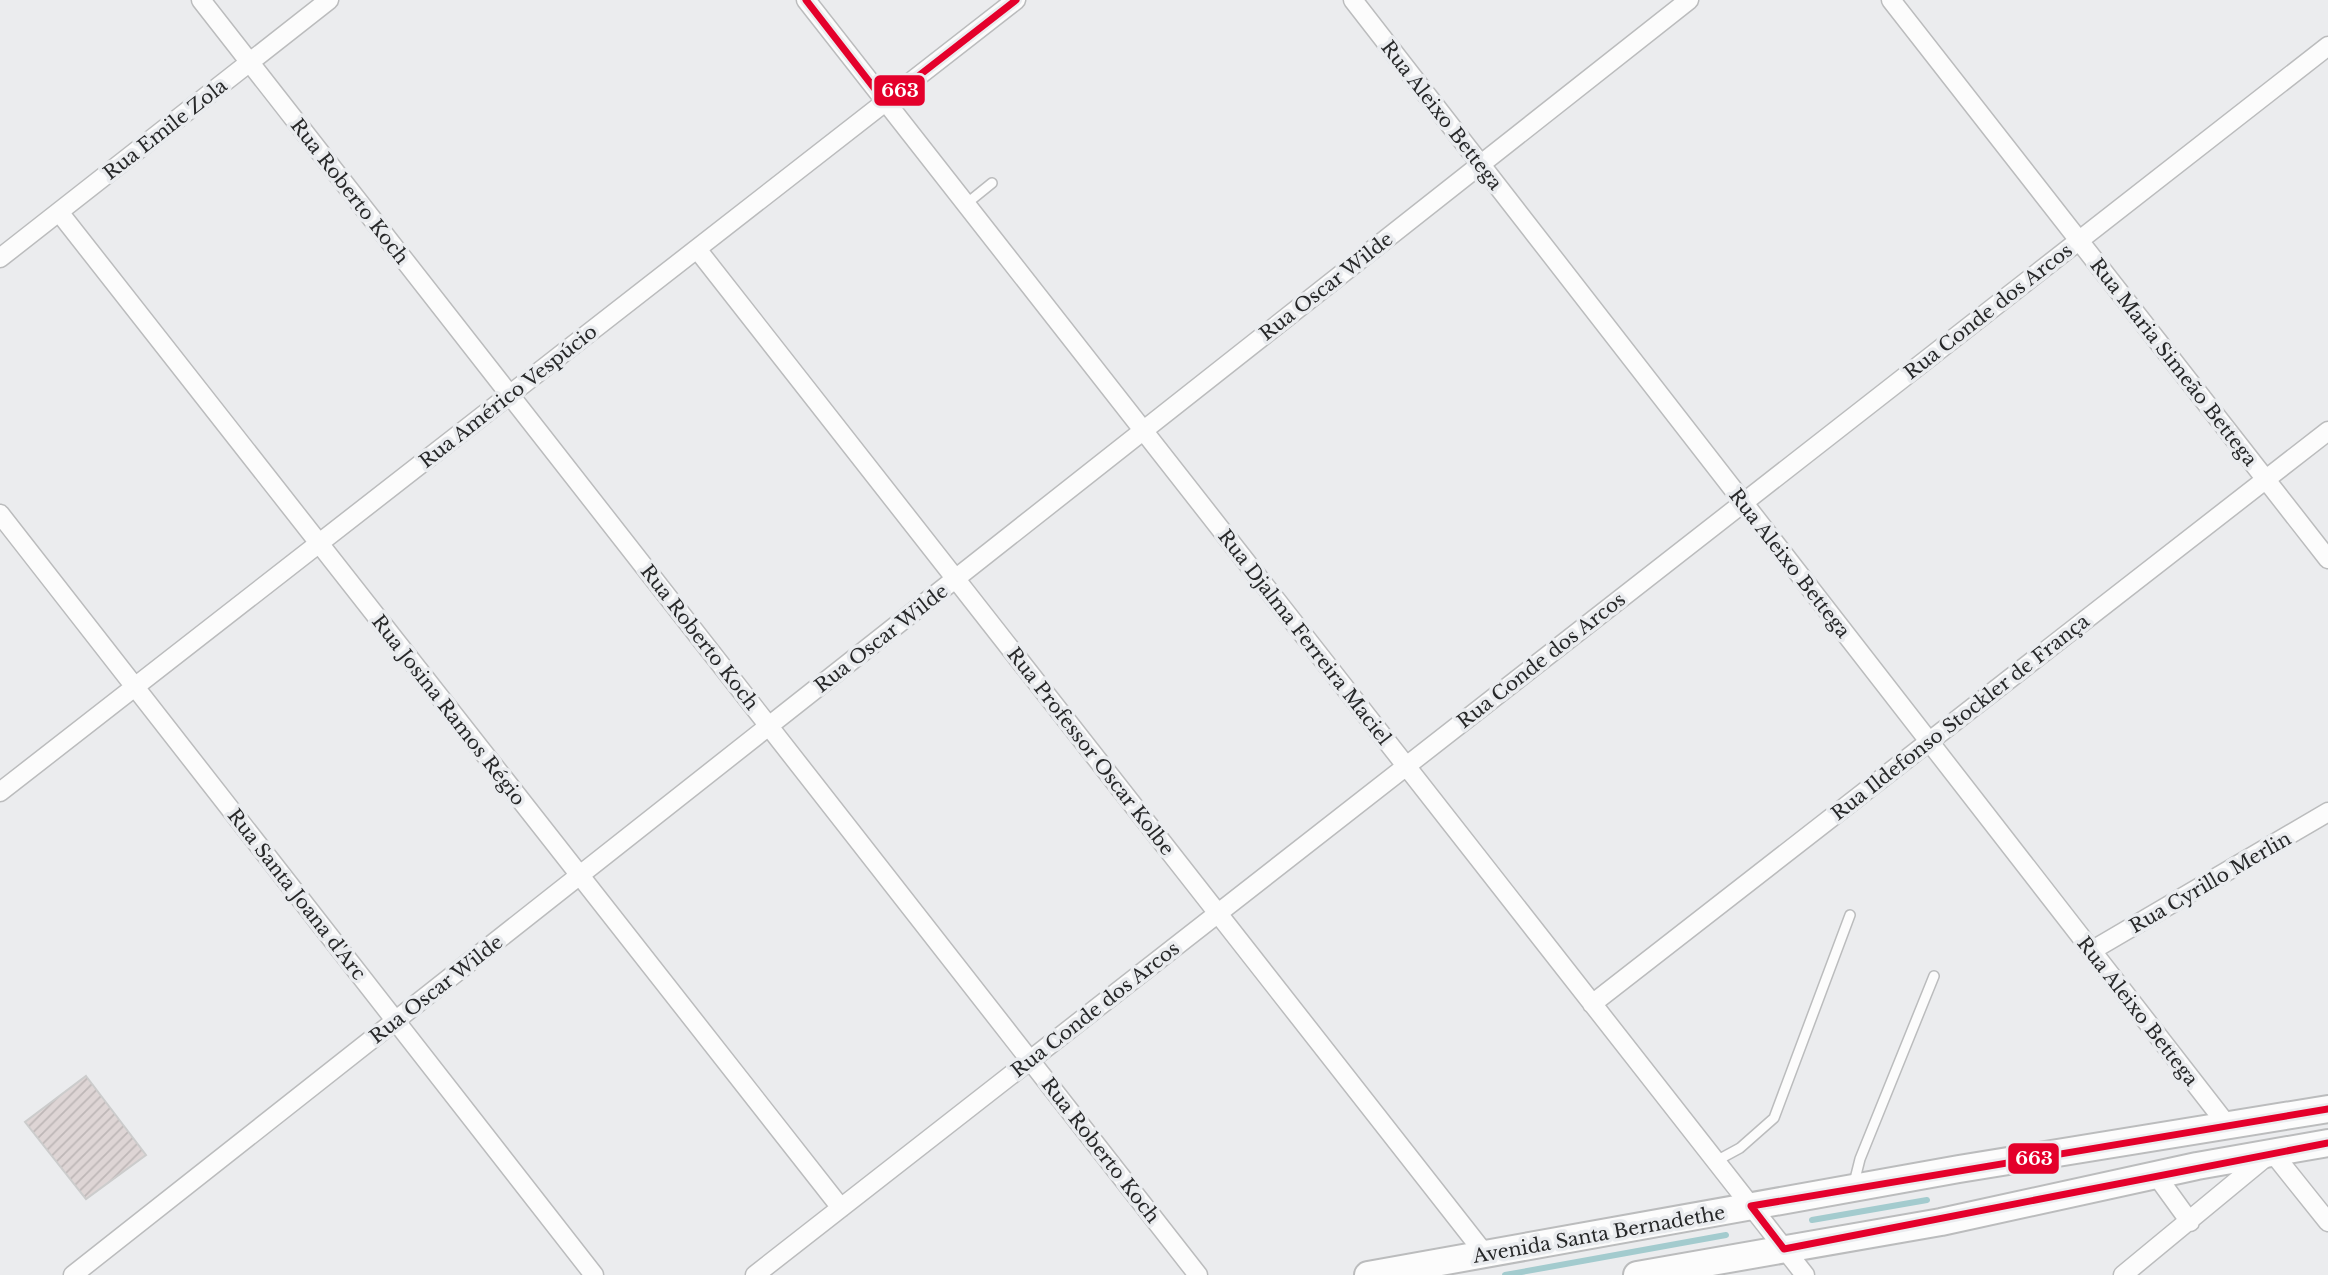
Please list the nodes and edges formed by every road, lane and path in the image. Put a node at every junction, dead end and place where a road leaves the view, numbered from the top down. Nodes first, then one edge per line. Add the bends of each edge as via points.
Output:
1 (201, 0) edge
2 (329, 0) edge
3 (806, 0) edge
4 (1016, 0) edge
5 (1353, 0) edge
6 (1689, 0) edge
7 (1891, 0) edge
8 (2328, 46) edge
9 (250, 62) junction
10 (885, 102) junction
11 (1480, 164) junction
12 (992, 183) dead end
13 (966, 204) junction
14 (59, 212) junction
15 (2079, 240) junction
16 (697, 249) junction
17 (0, 258) edge
18 (510, 395) junction
19 (1143, 431) junction
20 (2328, 431) edge
21 (2266, 480) junction
22 (1743, 502) junction
23 (0, 514) edge
24 (319, 544) junction
25 (2328, 559) edge
26 (956, 579) junction
27 (135, 686) junction
28 (769, 726) junction
29 (1929, 741) junction
30 (1406, 766) junction
31 (0, 792) edge
32 (2328, 812) edge
33 (579, 876) junction
34 (1218, 913) junction
35 (1850, 915) dead end
36 (2091, 951) junction
37 (1934, 976) dead end
38 (1592, 1004) junction
39 (396, 1020) junction
40 (1030, 1060) junction
41 (2328, 1109) edge
42 (2228, 1126) junction
43 (2328, 1143) edge
44 (2272, 1152) junction
45 (1716, 1161) junction
46 (2156, 1175) junction
47 (1852, 1188) junction
48 (1751, 1206) junction
49 (841, 1208) junction
50 (2190, 1222) junction
51 (2328, 1223) edge
52 (1784, 1249) junction
53 (1485, 1254) junction
54 (73, 1275) edge
55 (594, 1275) edge
56 (755, 1275) edge
57 (1198, 1275) edge
58 (1368, 1275) edge
59 (1637, 1275) edge
60 (1805, 1275) edge
61 (2123, 1275) edge

1 - 9 street, Rua Roberto Koch
2 - 9 street, Rua Emile Zola
3 - 10 street, Rua Djalma Ferreira Maciel
4 - 10 street, Rua Américo Vespúcio
5 - 11 street, Rua Aleixo Bettega
6 - 11 street, Rua Oscar Wilde
7 - 15 street, Rua Maria Simeão Bettega
8 - 15 street, Rua Conde dos Arcos
9 - 14 street, Rua Emile Zola
9 - 18 street, Rua Roberto Koch
10 - 13 street, Rua Djalma Ferreira Maciel
10 - 16 street, Rua Américo Vespúcio
11 - 19 street, Rua Oscar Wilde
11 - 22 street, Rua Aleixo Bettega
12 - 13 lane
13 - 19 street, Rua Djalma Ferreira Maciel
14 - 17 street, Rua Emile Zola
14 - 24 street, Rua Josina Ramos Régio
15 - 21 street, Rua Maria Simeão Bettega
15 - 22 street, Rua Conde dos Arcos
16 - 18 street, Rua Américo Vespúcio
16 - 26 street, Rua Professor Oscar Kolbe
18 - 24 street, Rua Américo Vespúcio
18 - 28 street, Rua Roberto Koch
19 - 26 street, Rua Oscar Wilde
19 - 30 street, Rua Djalma Ferreira Maciel
20 - 21 street, Rua Ildefonso Stockler de França
21 - 25 street, Rua Maria Simeão Bettega
21 - 29 street, Rua Ildefonso Stockler de França
22 - 29 street, Rua Aleixo Bettega
22 - 30 street, Rua Conde dos Arcos
23 - 27 street, Rua Santa Joana d'Arc
24 - 27 street, Rua Américo Vespúcio
24 - 33 street, Rua Josina Ramos Régio
26 - 28 street, Rua Oscar Wilde
26 - 34 street, Rua Professor Oscar Kolbe
27 - 31 street, Rua Américo Vespúcio
27 - 39 street, Rua Santa Joana d'Arc
28 - 33 street, Rua Oscar Wilde
28 - 40 street, Rua Roberto Koch
29 - 36 street, Rua Aleixo Bettega
29 - 38 street, Rua Ildefonso Stockler de França
30 - 34 street, Rua Conde dos Arcos
30 - 38 street, Rua Djalma Ferreira Maciel
32 - 36 street, Rua Cyrillo Merlin
33 - 39 street, Rua Oscar Wilde
33 - 49 street, Rua Josina Ramos Régio
34 - 40 street, Rua Conde dos Arcos
34 - 53 street, Rua Professor Oscar Kolbe
35 - 45 lane via 1774,1118 1740,1148
36 - 42 street, Rua Aleixo Bettega
37 - 47 lane
38 - 45 street, Rua Djalma Ferreira Maciel
39 - 54 street, Rua Oscar Wilde
39 - 55 street, Rua Santa Joana d'Arc
40 - 49 street, Rua Conde dos Arcos
40 - 57 street, Rua Roberto Koch
41 - 42 main road, Avenida Santa Bernadethe
42 - 47 main road, Avenida Santa Bernadethe
43 - 44 main road
44 - 46 main road
44 - 50 street
44 - 51 street
45 - 48 street, Rua Djalma Ferreira Maciel
46 - 50 street
46 - 52 main road via 1941,1222
47 - 48 main road, Avenida Santa Bernadethe
48 - 52 street, Rua Djalma Ferreira Maciel
48 - 53 main road, Avenida Santa Bernadethe
49 - 56 street, Rua Conde dos Arcos
50 - 61 street
52 - 59 main road
52 - 60 street, Rua Djalma Ferreira Maciel
53 - 58 main road, Avenida Santa Bernadethe

